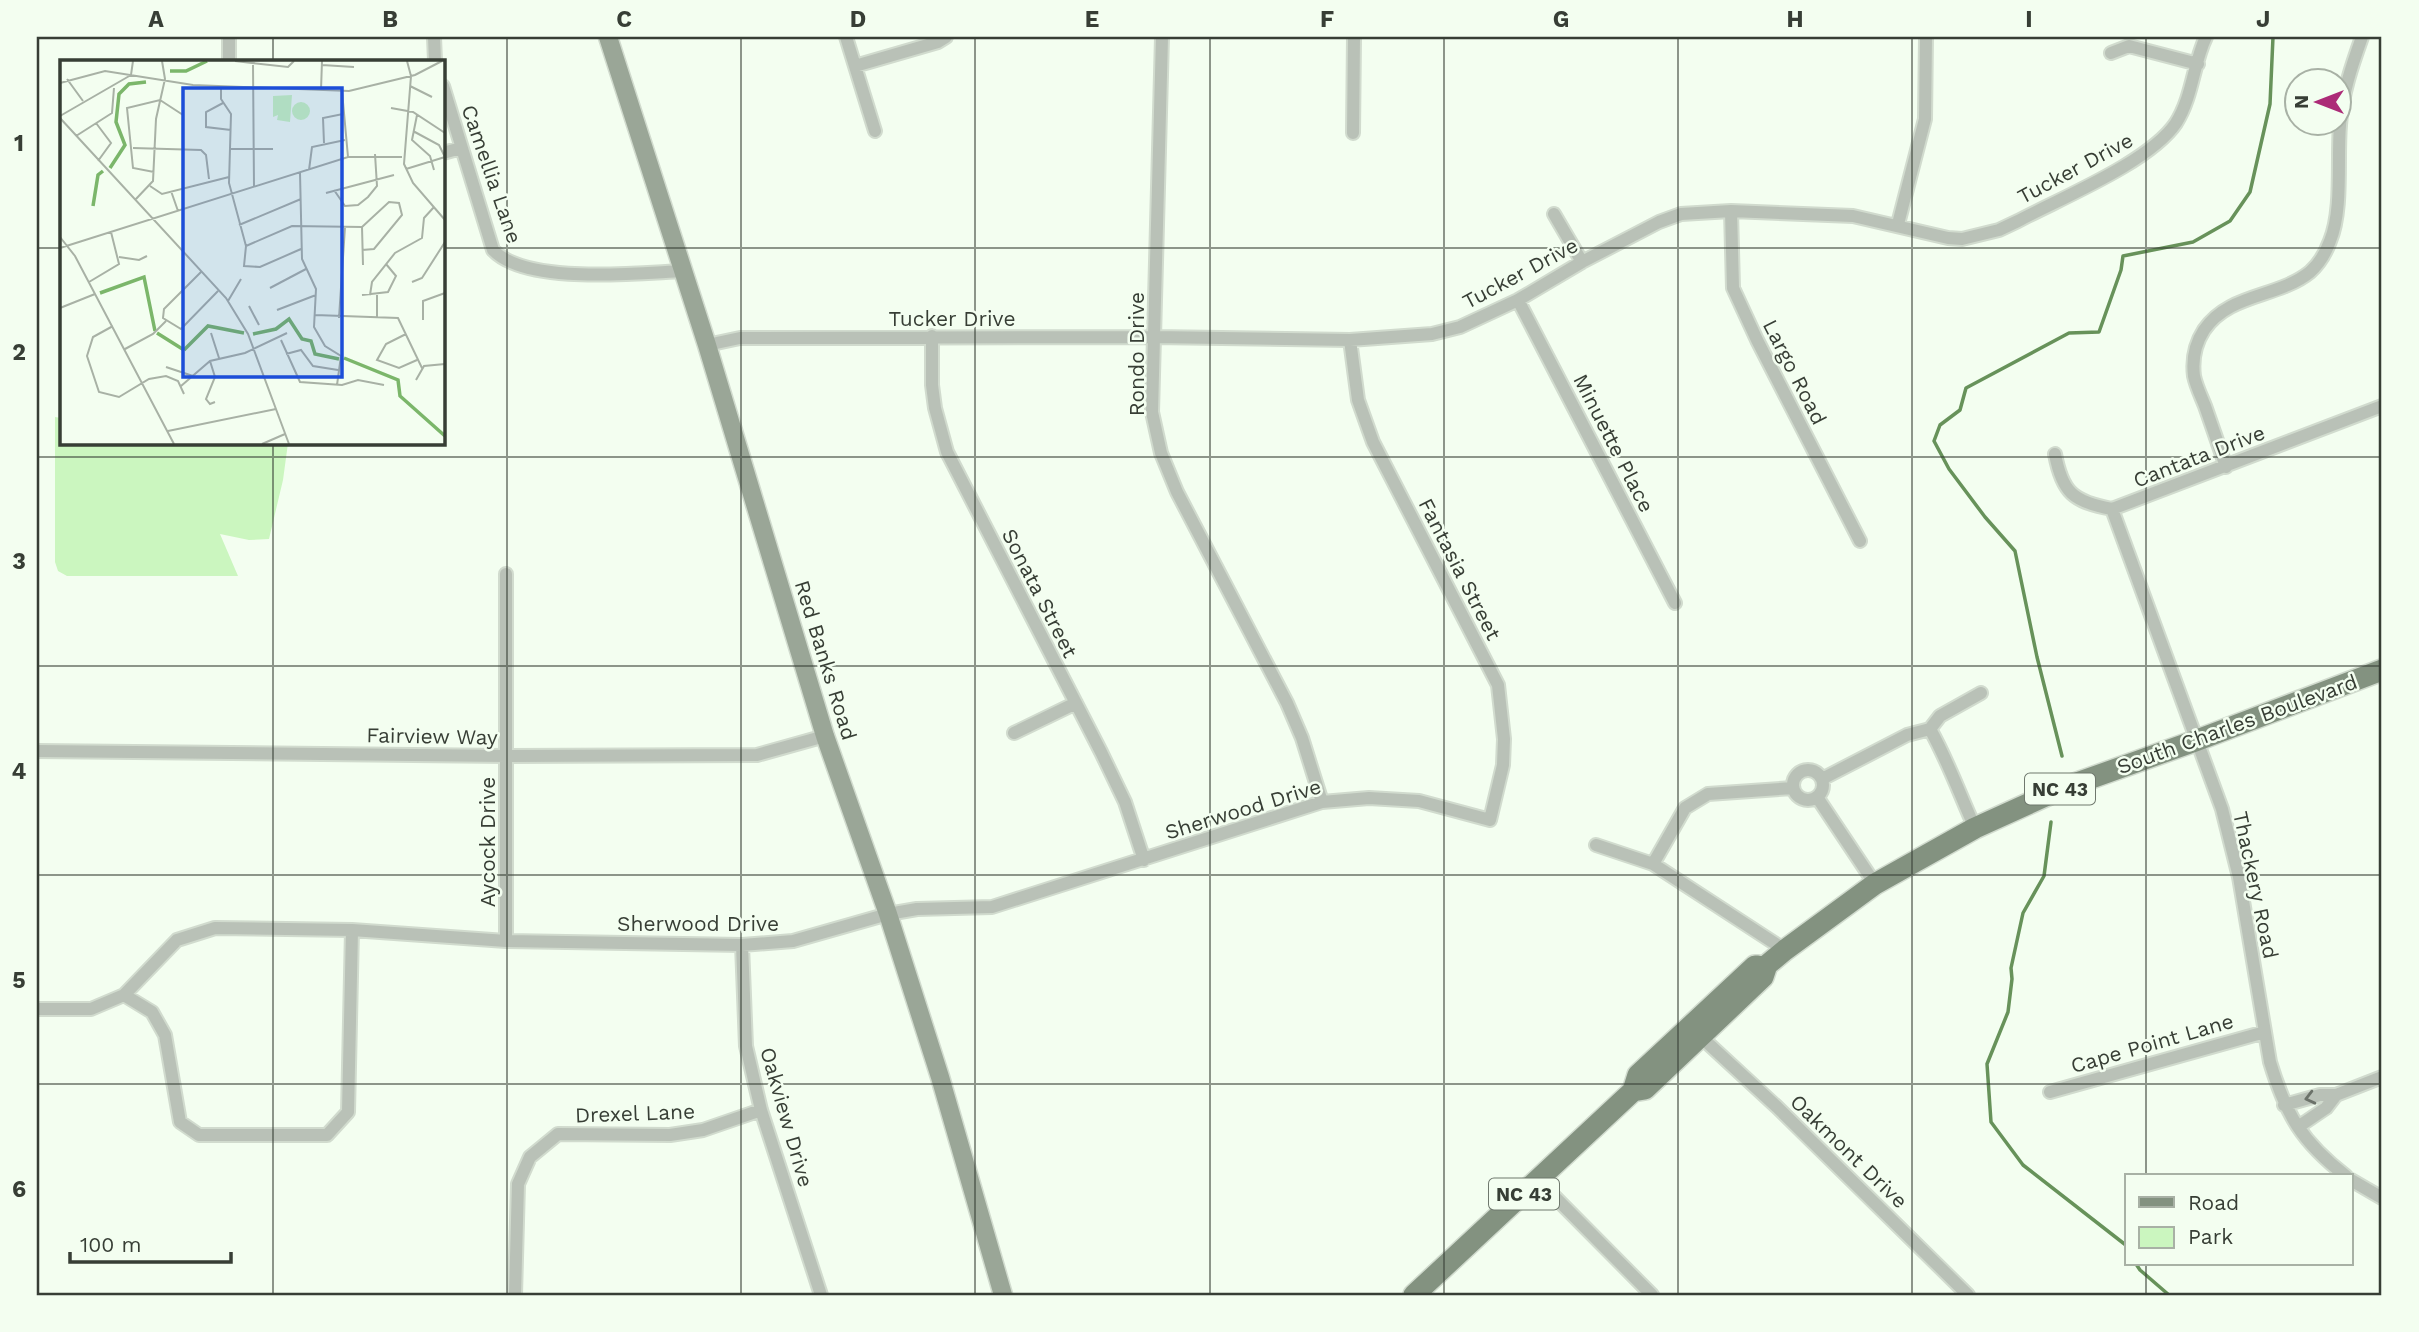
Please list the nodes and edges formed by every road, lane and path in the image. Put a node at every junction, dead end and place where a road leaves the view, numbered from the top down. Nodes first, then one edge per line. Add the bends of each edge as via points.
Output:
1 (229, 37) edge
2 (434, 37) edge
3 (608, 37) edge
4 (846, 37) edge
5 (946, 37) edge
6 (1162, 37) edge
7 (1354, 37) edge
8 (1926, 37) edge
9 (2206, 37) edge
10 (2362, 37) edge
11 (2111, 53) dead end
12 (229, 60) edge
13 (436, 60) edge
14 (2198, 64) junction
15 (855, 66) junction
16 (444, 89) edge
17 (875, 131) dead end
18 (1353, 133) dead end
19 (461, 148) junction
20 (444, 153) edge
21 (1731, 211) junction
22 (1554, 214) dead end
23 (1898, 225) junction
24 (1582, 262) junction
25 (683, 271) junction
26 (1518, 300) junction
27 (932, 337) junction
28 (1154, 337) junction
29 (1350, 340) junction
30 (707, 345) junction
31 (2382, 406) edge
32 (2055, 454) dead end
33 (2226, 467) junction
34 (2112, 509) junction
35 (1860, 541) dead end
36 (506, 574) dead end
37 (1675, 603) dead end
38 (2382, 670) edge
39 (1981, 693) dead end
40 (1076, 703) junction
41 (1930, 729) junction
42 (1014, 733) dead end
43 (825, 736) junction
44 (2195, 741) junction
45 (37, 751) edge
46 (506, 756) junction
47 (1822, 779) junction
48 (1793, 788) junction
49 (1817, 797) junction
50 (1322, 802) junction
51 (1490, 820) joint
52 (1975, 828) junction
53 (1596, 845) dead end
54 (1144, 860) junction
55 (1653, 864) junction
56 (1875, 884) junction
57 (887, 914) junction
58 (352, 930) junction
59 (506, 941) junction
60 (742, 945) junction
61 (1784, 950) junction
62 (1758, 968) junction
63 (124, 995) junction
64 (37, 1009) edge
65 (2265, 1032) junction
66 (1700, 1036) junction
67 (2382, 1077) edge
68 (1642, 1087) junction
69 (2050, 1092) dead end
70 (2336, 1095) junction
71 (2284, 1105) junction
72 (761, 1110) junction
73 (2298, 1127) junction
74 (2343, 1174) edge
75 (1539, 1181) junction
76 (2352, 1181) edge
77 (2382, 1198) edge
78 (515, 1295) edge
79 (821, 1295) edge
80 (1003, 1295) edge
81 (1414, 1295) edge
82 (1652, 1295) edge
83 (1968, 1295) edge

1 - 12 street
2 - 13 street
3 - 25 street, Red Banks Road
4 - 15 street
5 - 15 street
6 - 28 street, Rondo Drive
7 - 18 street
8 - 23 street via 1924,119
9 - 14 street, Tucker Drive
10 - 33 street via 2342,109 2336,219 2330,242 2311,271 2220,312 2199,338 2193,357 2194,377
11 - 14 street via 2129,46
14 - 23 street, Tucker Drive via 2176,122 2160,142 2132,161 1977,237 1948,238
15 - 17 street
16 - 19 street, Camellia Lane
19 - 20 street
19 - 25 street, Camellia Lane via 494,250 501,259 555,273
21 - 23 street, Tucker Drive via 1844,215
21 - 24 street, Tucker Drive via 1681,214
21 - 35 street, Largo Road via 1733,288
22 - 24 street
24 - 26 street, Tucker Drive
25 - 30 street, Red Banks Road
26 - 29 street, Tucker Drive via 1460,327 1432,334
26 - 37 street, Minuette Place
27 - 28 street, Tucker Drive
27 - 30 street, Tucker Drive via 740,338
27 - 40 street, Sonata Street via 933,397 947,452
28 - 29 street, Tucker Drive
28 - 50 street, Rondo Drive via 1152,412 1161,453 1287,704
29 - 51 street, Fantasia Street via 1358,400 1373,442 1498,685 1503,765
30 - 43 street, Red Banks Road
31 - 33 street, Cantata Drive
32 - 34 street, Cantata Drive via 2067,489 2092,506
33 - 34 street, Cantata Drive
34 - 44 street, Thackery Road
36 - 46 street, Aycock Drive
38 - 44 main road, South Charles Boulevard / NC 43
39 - 41 street via 1940,716
40 - 42 street
40 - 54 street, Sonata Street via 1125,803
41 - 47 street via 1907,734
41 - 52 street
43 - 46 street, Fairview Way via 757,755
43 - 57 street, Red Banks Road
44 - 52 main road, South Charles Boulevard / NC 43 via 2063,788
44 - 65 street, Thackery Road via 2233,849
45 - 46 street, Fairview Way
46 - 59 street, Aycock Drive
47 - 48 street via 1806,770 1794,778
47 - 49 street via 1823,789
48 - 49 street via 1803,800
48 - 55 street via 1708,794 1685,808
49 - 56 street
50 - 51 street, Sherwood Drive via 1369,798 1419,801
50 - 54 street, Sherwood Drive
52 - 56 main road, South Charles Boulevard / NC 43
53 - 55 street
54 - 57 street, Sherwood Drive via 992,907
55 - 61 street
56 - 61 main road, South Charles Boulevard / NC 43
57 - 60 street, Sherwood Drive via 793,941
57 - 80 street, Red Banks Road
58 - 59 street, Sherwood Drive
58 - 63 street, Sherwood Drive via 215,928 177,940
58 - 63 street via 348,1112 327,1135 199,1135 180,1122 165,1035 152,1012
59 - 60 street, Sherwood Drive
60 - 72 street, Oakview Drive via 746,1046
61 - 62 main road, South Charles Boulevard / NC 43
62 - 66 main road, South Charles Boulevard / NC 43 via 1763,977
62 - 68 main road, South Charles Boulevard / NC 43 via 1637,1074
63 - 64 street, Sherwood Drive via 91,1009
65 - 69 street, Cape Point Lane
65 - 71 street, Thackery Road
66 - 68 main road, South Charles Boulevard / NC 43
66 - 83 street, Oakmont Drive
67 - 70 street
68 - 75 main road, South Charles Boulevard / NC 43
70 -> 71 street
70 - 73 street via 2326,1108
71 - 73 street, Thackery Road
72 - 78 street, Drexel Lane via 703,1130 670,1135 558,1134 530,1157 518,1184
72 - 79 street, Oakview Drive
73 - 74 street, Thackery Road via 2318,1154
75 - 81 main road, South Charles Boulevard / NC 43
75 - 82 street
76 - 77 street

